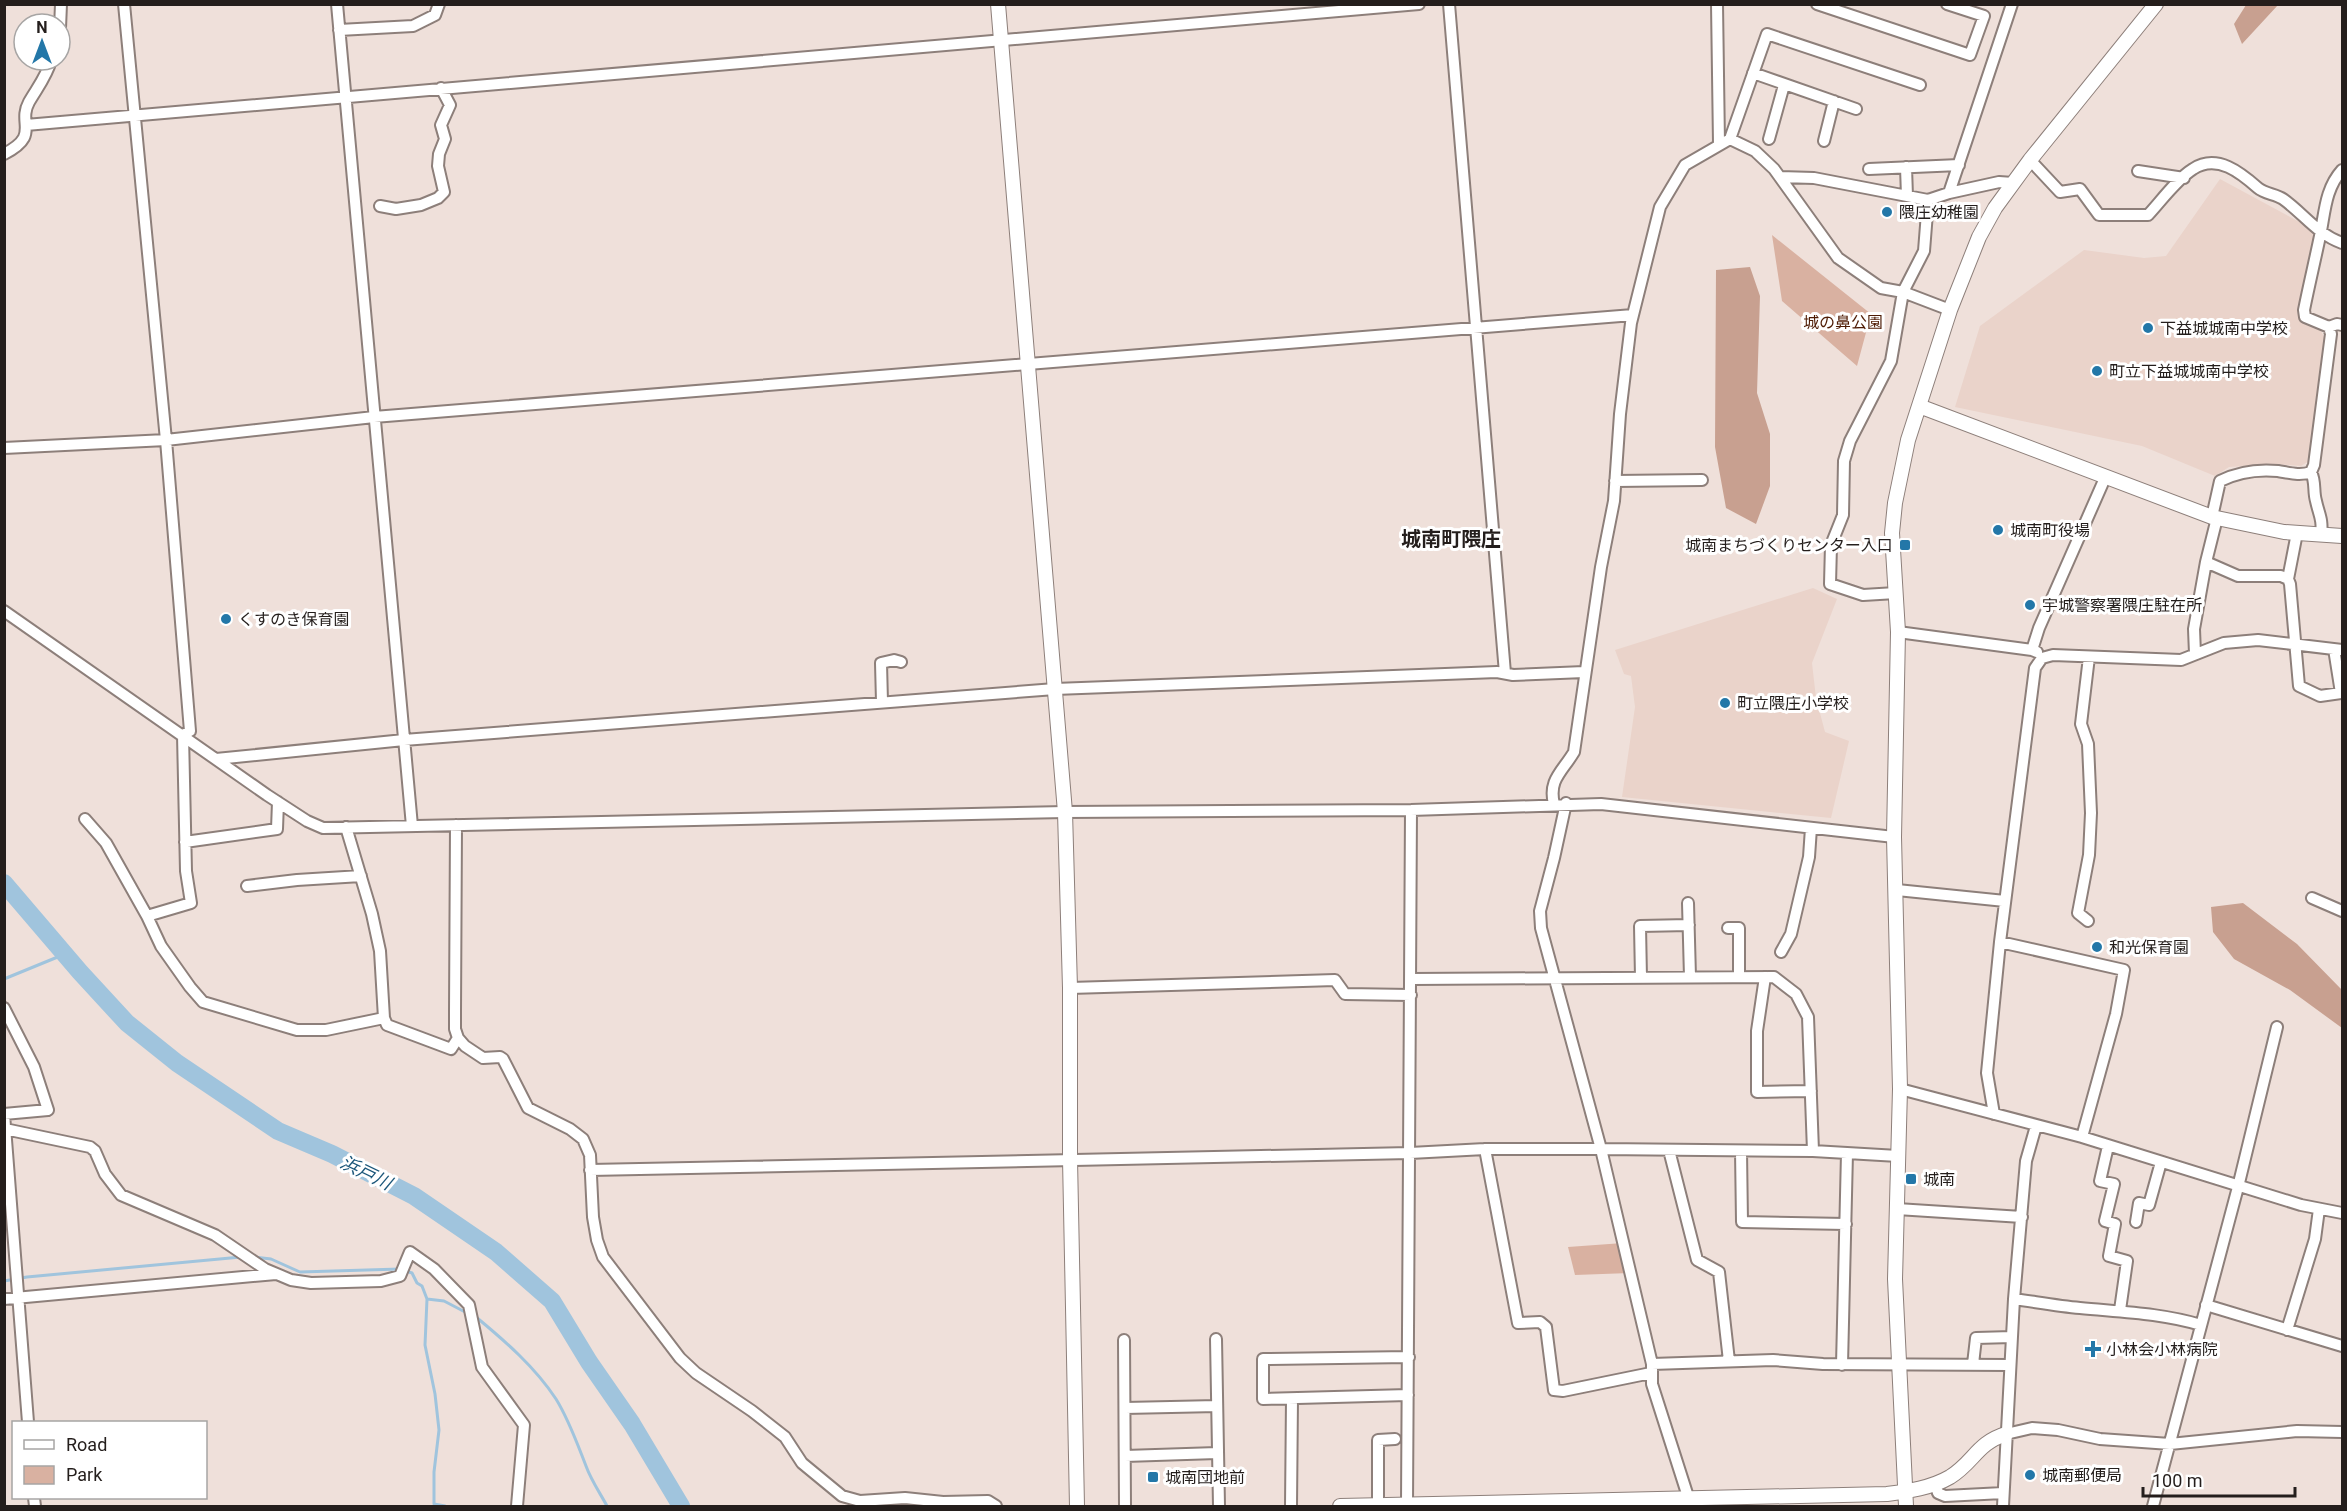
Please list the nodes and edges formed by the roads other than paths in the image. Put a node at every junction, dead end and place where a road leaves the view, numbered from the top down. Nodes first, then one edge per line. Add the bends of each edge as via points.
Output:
1 (124, 4) edge
2 (337, 4) edge
3 (439, 4) edge
4 (998, 4) edge
5 (1419, 4) edge
6 (1449, 4) edge
7 (1717, 4) edge
8 (1817, 4) edge
9 (1947, 4) edge
10 (2013, 4) edge
11 (2156, 4) edge
12 (1838, 8) edge
13 (339, 30) junction
14 (1001, 40) junction
15 (46, 72) edge
16 (1753, 73) junction
17 (1920, 85) dead end
18 (1784, 86) junction
19 (441, 88) junction
20 (345, 97) junction
21 (1834, 101) junction
22 (1856, 109) dead end
23 (134, 115) junction
24 (26, 124) junction
25 (1730, 139) junction
26 (1769, 139) dead end
27 (1824, 141) dead end
28 (1719, 144) junction
29 (4, 154) edge
30 (2030, 160) junction
31 (1959, 165) junction
32 (1906, 167) junction
33 (1869, 169) dead end
34 (2343, 170) edge
35 (2138, 171) dead end
36 (1780, 177) junction
37 (2184, 178) junction
38 (2013, 183) junction
39 (1949, 193) junction
40 (1907, 196) junction
41 (1928, 200) junction
42 (380, 206) dead end
43 (2321, 231) junction
44 (2343, 243) edge
45 (1903, 292) junction
46 (1950, 310) junction
47 (1633, 315) junction
48 (2343, 326) edge
49 (1476, 327) junction
50 (2329, 327) junction
51 (1028, 363) junction
52 (1919, 405) junction
53 (374, 417) junction
54 (166, 440) junction
55 (4, 448) edge
56 (2311, 472) junction
57 (2105, 478) junction
58 (1702, 480) dead end
59 (1616, 481) junction
60 (2214, 517) junction
61 (2297, 533) junction
62 (2321, 535) junction
63 (2343, 536) edge
64 (2206, 562) junction
65 (2288, 579) junction
66 (1896, 593) junction
67 (4, 611) edge
68 (1898, 632) junction
69 (2294, 645) junction
70 (2032, 650) junction
71 (2338, 650) edge
72 (2195, 654) junction
73 (2089, 657) junction
74 (2042, 658) junction
75 (901, 662) dead end
76 (1584, 672) junction
77 (1505, 673) junction
78 (1055, 689) junction
79 (882, 702) junction
80 (183, 735) junction
81 (404, 740) junction
82 (216, 759) junction
83 (279, 802) junction
84 (1560, 804) junction
85 (1411, 810) junction
86 (1065, 812) junction
87 (84, 819) dead end
88 (456, 825) junction
89 (412, 826) junction
90 (346, 827) junction
91 (1811, 828) junction
92 (1894, 837) junction
93 (185, 842) junction
94 (360, 876) junction
95 (248, 886) dead end
96 (1897, 890) junction
97 (2312, 898) dead end
98 (2005, 901) junction
99 (1689, 903) dead end
100 (2343, 911) edge
101 (147, 916) junction
102 (2088, 921) dead end
103 (1689, 925) junction
104 (1728, 928) dead end
105 (2000, 942) junction
106 (1781, 952) dead end
107 (1690, 977) junction
108 (1739, 977) junction
109 (1765, 977) junction
110 (1641, 978) junction
111 (1412, 979) junction
112 (1554, 979) junction
113 (1070, 988) junction
114 (1411, 995) junction
115 (4, 1008) edge
116 (384, 1018) junction
117 (2277, 1027) dead end
118 (458, 1038) junction
119 (1900, 1089) junction
120 (1811, 1091) junction
121 (4, 1114) edge
122 (1994, 1114) junction
123 (2036, 1126) junction
124 (6, 1129) edge
125 (2082, 1137) junction
126 (2108, 1146) junction
127 (1485, 1149) junction
128 (1601, 1149) junction
129 (1669, 1150) junction
130 (1741, 1151) junction
131 (1813, 1151) junction
132 (1410, 1153) junction
133 (1847, 1153) junction
134 (1898, 1156) junction
135 (1070, 1160) junction
136 (2161, 1162) junction
137 (590, 1170) junction
138 (2238, 1187) junction
139 (1897, 1209) junction
140 (2319, 1209) junction
141 (2343, 1213) edge
142 (2022, 1217) junction
143 (2136, 1222) dead end
144 (1846, 1224) junction
145 (277, 1274) junction
146 (17, 1298) junction
147 (4, 1299) edge
148 (2014, 1299) junction
149 (2206, 1305) junction
150 (2120, 1310) junction
151 (2201, 1325) junction
152 (2287, 1330) junction
153 (2012, 1337) junction
154 (1216, 1339) dead end
155 (1124, 1340) dead end
156 (2343, 1346) edge
157 (1409, 1357) junction
158 (1729, 1361) junction
159 (1898, 1363) junction
160 (1973, 1364) junction
161 (1842, 1365) junction
162 (2010, 1365) junction
163 (1652, 1368) junction
164 (1408, 1395) junction
165 (1292, 1399) junction
166 (1217, 1406) junction
167 (1125, 1408) junction
168 (28, 1421) edge
169 (2343, 1432) edge
170 (2006, 1434) junction
171 (1395, 1439) dead end
172 (2170, 1444) junction
173 (1217, 1453) junction
174 (1125, 1456) junction
175 (1935, 1484) junction
176 (1905, 1491) junction
177 (2004, 1493) junction
178 (1690, 1502) edge
179 (1651, 1503) edge
180 (1570, 1504) edge
181 (1378, 1505) junction
182 (1407, 1505) junction
183 (517, 1506) edge
184 (996, 1506) edge
185 (1077, 1506) edge
186 (1125, 1506) edge
187 (1219, 1506) edge
188 (1291, 1506) edge
189 (1340, 1506) edge
190 (1906, 1506) edge
191 (2003, 1506) edge
192 (2153, 1506) edge

1 - 23 street
2 - 13 street
3 - 13 street via 435,15 413,26
4 - 14 street
5 - 14 street
6 - 49 street
7 - 28 street
8 - 12 street
9 - 12 street via 1984,16 1970,55
10 - 31 street
11 - 30 street
13 - 20 street
14 - 19 street
14 - 51 street
15 - 24 street via 27,104
16 - 17 street via 1767,34
16 - 18 street
16 - 25 street
18 - 21 street
18 - 26 street
19 - 20 street
19 - 42 street via 450,105 441,125 445,139 438,166 444,192 421,205 396,209
20 - 23 street
20 - 53 street
21 - 22 street
21 - 27 street
23 - 24 street
23 - 54 street
24 - 29 street via 21,143
25 - 28 street
25 - 36 street via 1755,151
28 - 47 street via 1685,165 1660,207
30 - 37 street via 2060,192 2080,189 2102,216 2148,215
30 - 38 street
31 - 32 street
31 - 39 street
32 - 33 street
32 - 40 street
34 - 43 street via 2334,179 2323,208
35 - 37 street
36 - 40 street via 1814,178
36 - 45 street via 1838,258 1881,288
37 - 43 street via 2207,163 2228,166 2260,190 2283,198
38 - 39 street via 1999,182
38 - 46 street via 1979,237
39 - 41 street
40 - 41 street
41 - 45 street via 1924,251
43 - 44 street
43 - 50 street via 2305,317
45 - 46 street
45 - 66 street via 1891,361 1850,441 1844,461 1843,515 1831,546 1830,584 1863,595
46 - 52 street
47 - 49 street
47 - 59 street
48 - 50 street
49 - 51 street
49 - 77 street
50 - 56 street
51 - 53 street
51 - 78 street
52 - 57 street
52 - 66 street via 1894,503
53 - 54 street
53 - 81 street
54 - 55 street
54 - 80 street via 190,731
56 - 60 street via 2303,475 2264,470 2230,476 2220,481
56 - 62 street via 2322,521
57 - 60 street
57 - 70 street
58 - 59 street
59 - 76 street
60 - 61 street
60 - 64 street
61 - 62 street
61 - 65 street
62 - 63 street
64 - 65 street via 2238,576
64 - 72 street via 2194,628
65 - 69 street
66 - 68 street
67 - 80 street
68 - 70 street
68 - 92 street
69 - 71 street
69 - 71 street via 2299,686 2319,696 2341,693
69 - 72 street via 2244,640
70 - 74 street
72 - 73 street via 2181,660
73 - 74 street
73 - 102 street via 2080,724 2088,744 2091,813 2089,855 2078,913
74 - 98 street via 2035,668
75 - 79 street via 881,663
76 - 77 street
76 - 84 street via 1574,752 1552,787
77 - 78 street
78 - 79 street
78 - 86 street
79 - 81 street
80 - 82 street
80 - 93 street
81 - 82 street
81 - 89 street
82 - 83 street
83 - 90 street via 324,828
83 - 93 street via 277,830
84 - 85 street
84 - 91 street via 1601,804
84 - 112 street via 1554,858 1539,911
85 - 86 street
85 - 111 street
86 - 88 street
86 - 113 street
87 - 101 street via 106,843
88 - 89 street
88 - 118 street
89 - 90 street
90 - 94 street
91 - 92 street
91 - 106 street via 1809,857 1791,934
92 - 96 street
93 - 101 street via 191,903
94 - 95 street
94 - 116 street via 382,962
96 - 98 street
96 - 119 street
97 - 100 street
98 - 105 street
99 - 103 street
101 - 116 street via 161,946 203,1002 297,1030 326,1030
103 - 107 street
103 - 110 street via 1640,926
104 - 108 street via 1739,928
105 - 122 street via 1987,1072
105 - 125 street via 2124,970
107 - 108 street
107 - 110 street
108 - 109 street
109 - 120 street via 1774,977 1796,994 1808,1017
109 - 120 street via 1757,1031 1757,1092
110 - 112 street
111 - 112 street
111 - 114 street
112 - 128 street
113 - 114 street via 1335,980 1345,994
113 - 135 street
114 - 132 street
115 - 121 street via 34,1067 48,1110
116 - 118 street via 394,1029 451,1049
117 - 138 street
118 - 137 street via 483,1058 503,1059 528,1108 582,1139 590,1155
119 - 122 street
119 - 134 street
120 - 131 street
121 - 124 street
122 - 123 street
123 - 125 street
123 - 142 street via 2026,1161
124 - 145 street via 90,1147 121,1195 214,1235
124 - 146 street
125 - 126 street
126 - 136 street
126 - 150 street via 2100,1181 2114,1184 2105,1214 2105,1221 2115,1224 2109,1256 2127,1261
127 - 128 street
127 - 132 street
127 - 163 street via 1518,1323 1540,1322 1546,1327 1554,1390
128 - 129 street
128 - 163 street
129 - 130 street
129 - 158 street via 1697,1260 1719,1272
130 - 131 street
130 - 144 street via 1742,1222
131 - 133 street
132 - 135 street
132 - 157 street
133 - 134 street
133 - 144 street
134 - 139 street
135 - 137 street
135 - 185 street
136 - 138 street
136 - 143 street via 2149,1205 2139,1203
137 - 184 street via 597,1240 616,1276 680,1358 785,1437 802,1463 823,1482 842,1496 860,1501 988,1501
138 - 140 street
138 - 149 street
139 - 142 street
139 - 159 street
140 - 141 street
140 - 152 street via 2315,1239
142 - 148 street
144 - 161 street
145 - 146 street
145 - 183 street via 311,1283 381,1281 400,1276 410,1252 434,1269 469,1305 482,1367 524,1425
146 - 147 street
146 - 168 street
148 - 150 street
148 - 153 street
149 - 151 street
149 - 152 street
150 - 151 street
151 - 172 street
152 - 156 street
153 - 160 street via 1976,1338
153 - 162 street
154 - 166 street
155 - 167 street
157 - 164 street
157 - 165 street via 1263,1359 1263,1399
158 - 161 street
158 - 163 street
159 - 160 street
159 - 161 street
159 - 176 street
160 - 162 street
162 - 170 street
163 - 178 street via 1652,1384
164 - 165 street
164 - 182 street
165 - 188 street
166 - 167 street
166 - 173 street
167 - 174 street
169 - 172 street via 2297,1431
170 - 172 street via 2032,1428 2100,1439
170 - 175 street via 1980,1447 1952,1476
170 - 177 street
171 - 181 street via 1378,1440
172 - 192 street
173 - 174 street
173 - 187 street
174 - 186 street
175 - 176 street
175 - 177 street via 1938,1493 1945,1496
176 - 178 street
176 - 190 street
177 - 191 street
178 - 179 street
179 - 180 street
180 - 182 street
181 - 182 street
181 - 189 street

